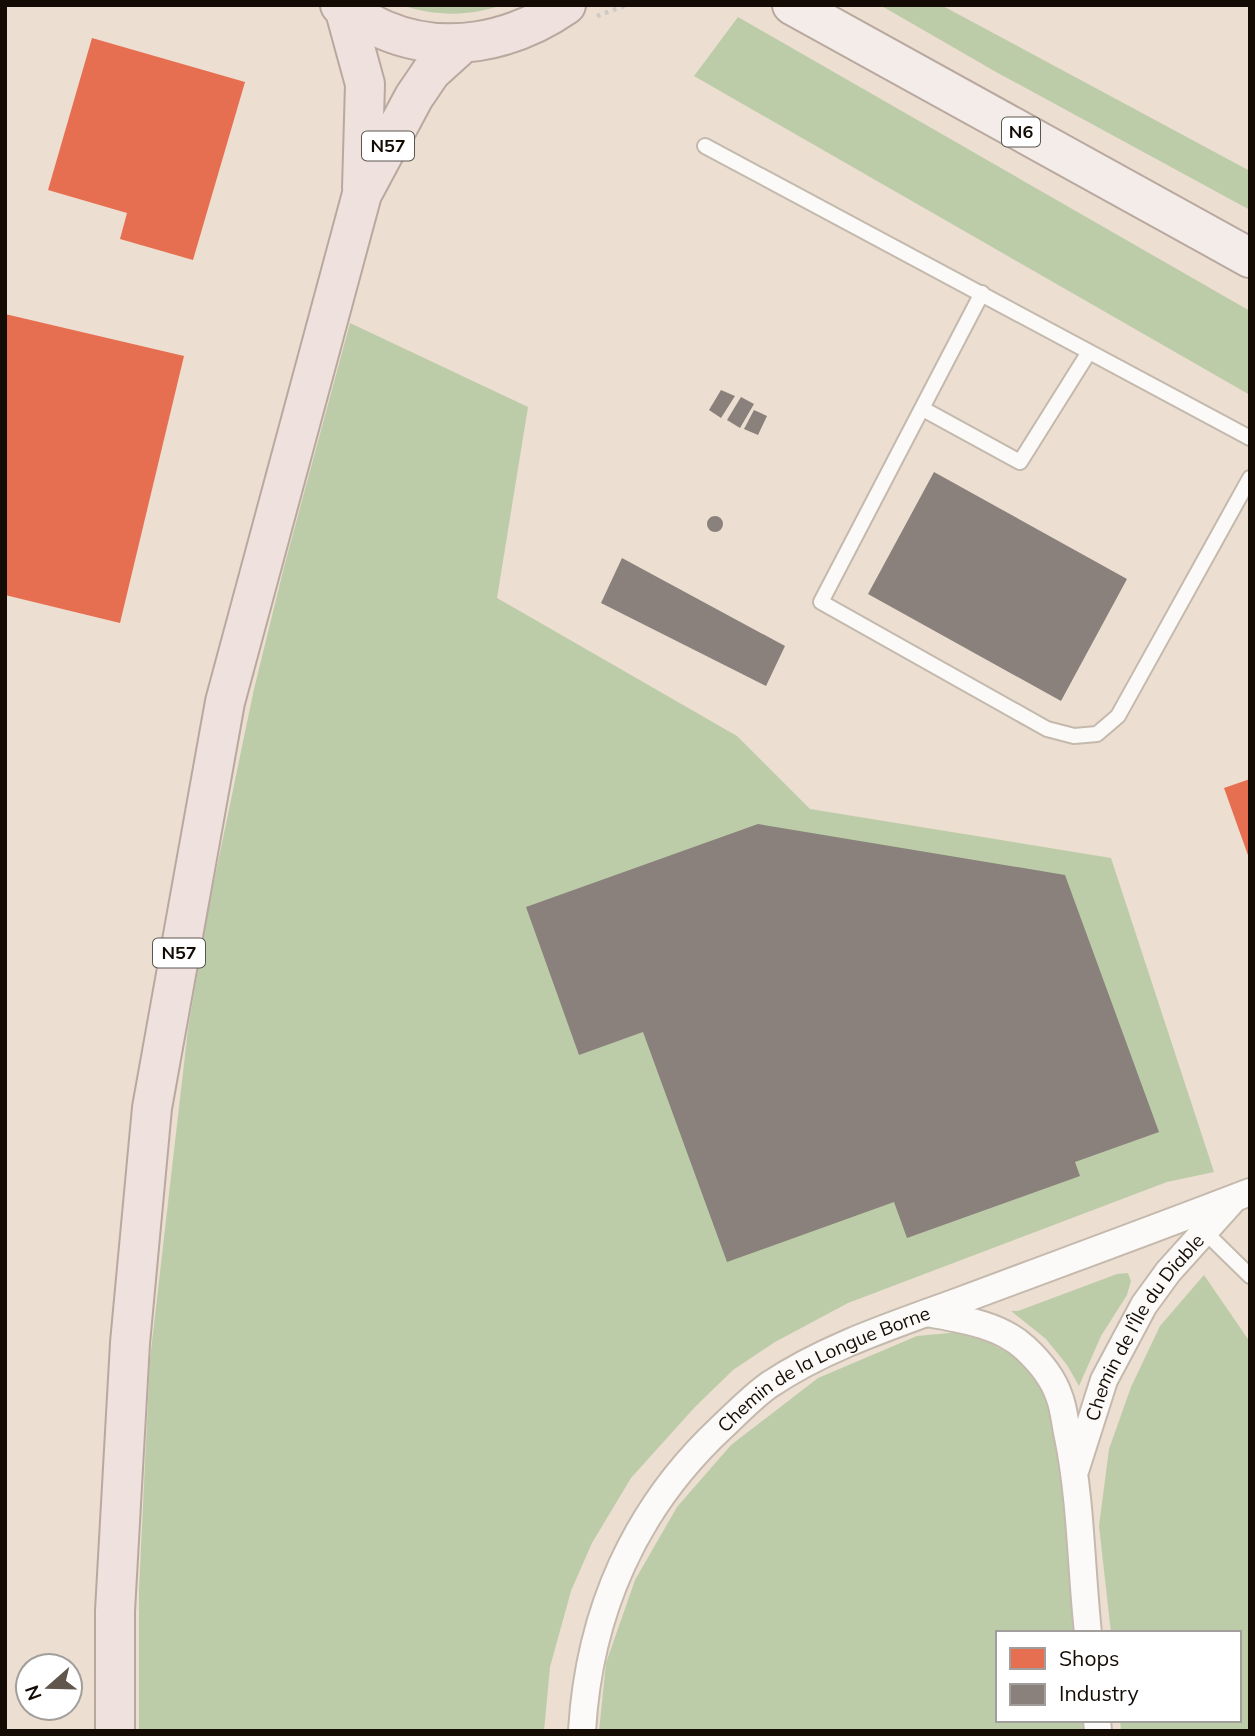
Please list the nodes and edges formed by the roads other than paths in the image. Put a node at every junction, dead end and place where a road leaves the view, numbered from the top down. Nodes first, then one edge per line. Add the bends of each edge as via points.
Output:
1 (566, 5) edge
2 (792, 5) edge
3 (343, 8) edge
4 (462, 44) junction
5 (705, 146) dead end
6 (362, 194) junction
7 (1250, 258) edge
8 (982, 293) junction
9 (1089, 352) junction
10 (923, 409) junction
11 (1250, 438) edge
12 (1250, 478) edge
13 (1242, 1195) edge
14 (1205, 1231) junction
15 (1250, 1276) edge
16 (927, 1313) junction
17 (1075, 1471) junction
18 (1088, 1631) edge
19 (115, 1731) edge
20 (582, 1731) edge

1 - 4 highway via 528,28
2 - 7 main road, N6
3 - 4 highway via 386,31 423,41
3 - 6 highway, N57 via 365,84
4 - 6 highway, N57 via 431,72 414,97
5 - 8 lane
6 - 19 highway, N57 via 225,702 155,1095 130,1343 115,1611
8 - 9 lane
8 - 10 lane
9 - 10 lane via 1020,463
9 - 11 lane
10 - 12 lane via 821,601 1046,729 1073,736 1097,734 1118,716
13 - 14 street, Chemin de l'Île du Diable
13 - 16 street, Chemin de la Longue Borne
14 - 15 lane
14 - 17 street, Chemin de l'Île du Diable via 1144,1305 1104,1380
16 - 17 street, Chemin de l'Île du Diable via 970,1320 1024,1347 1060,1396
16 - 20 street, Chemin de la Longue Borne via 790,1372 768,1386 693,1454 622,1559 592,1646
17 - 18 street, Chemin de l'Île du Diable

